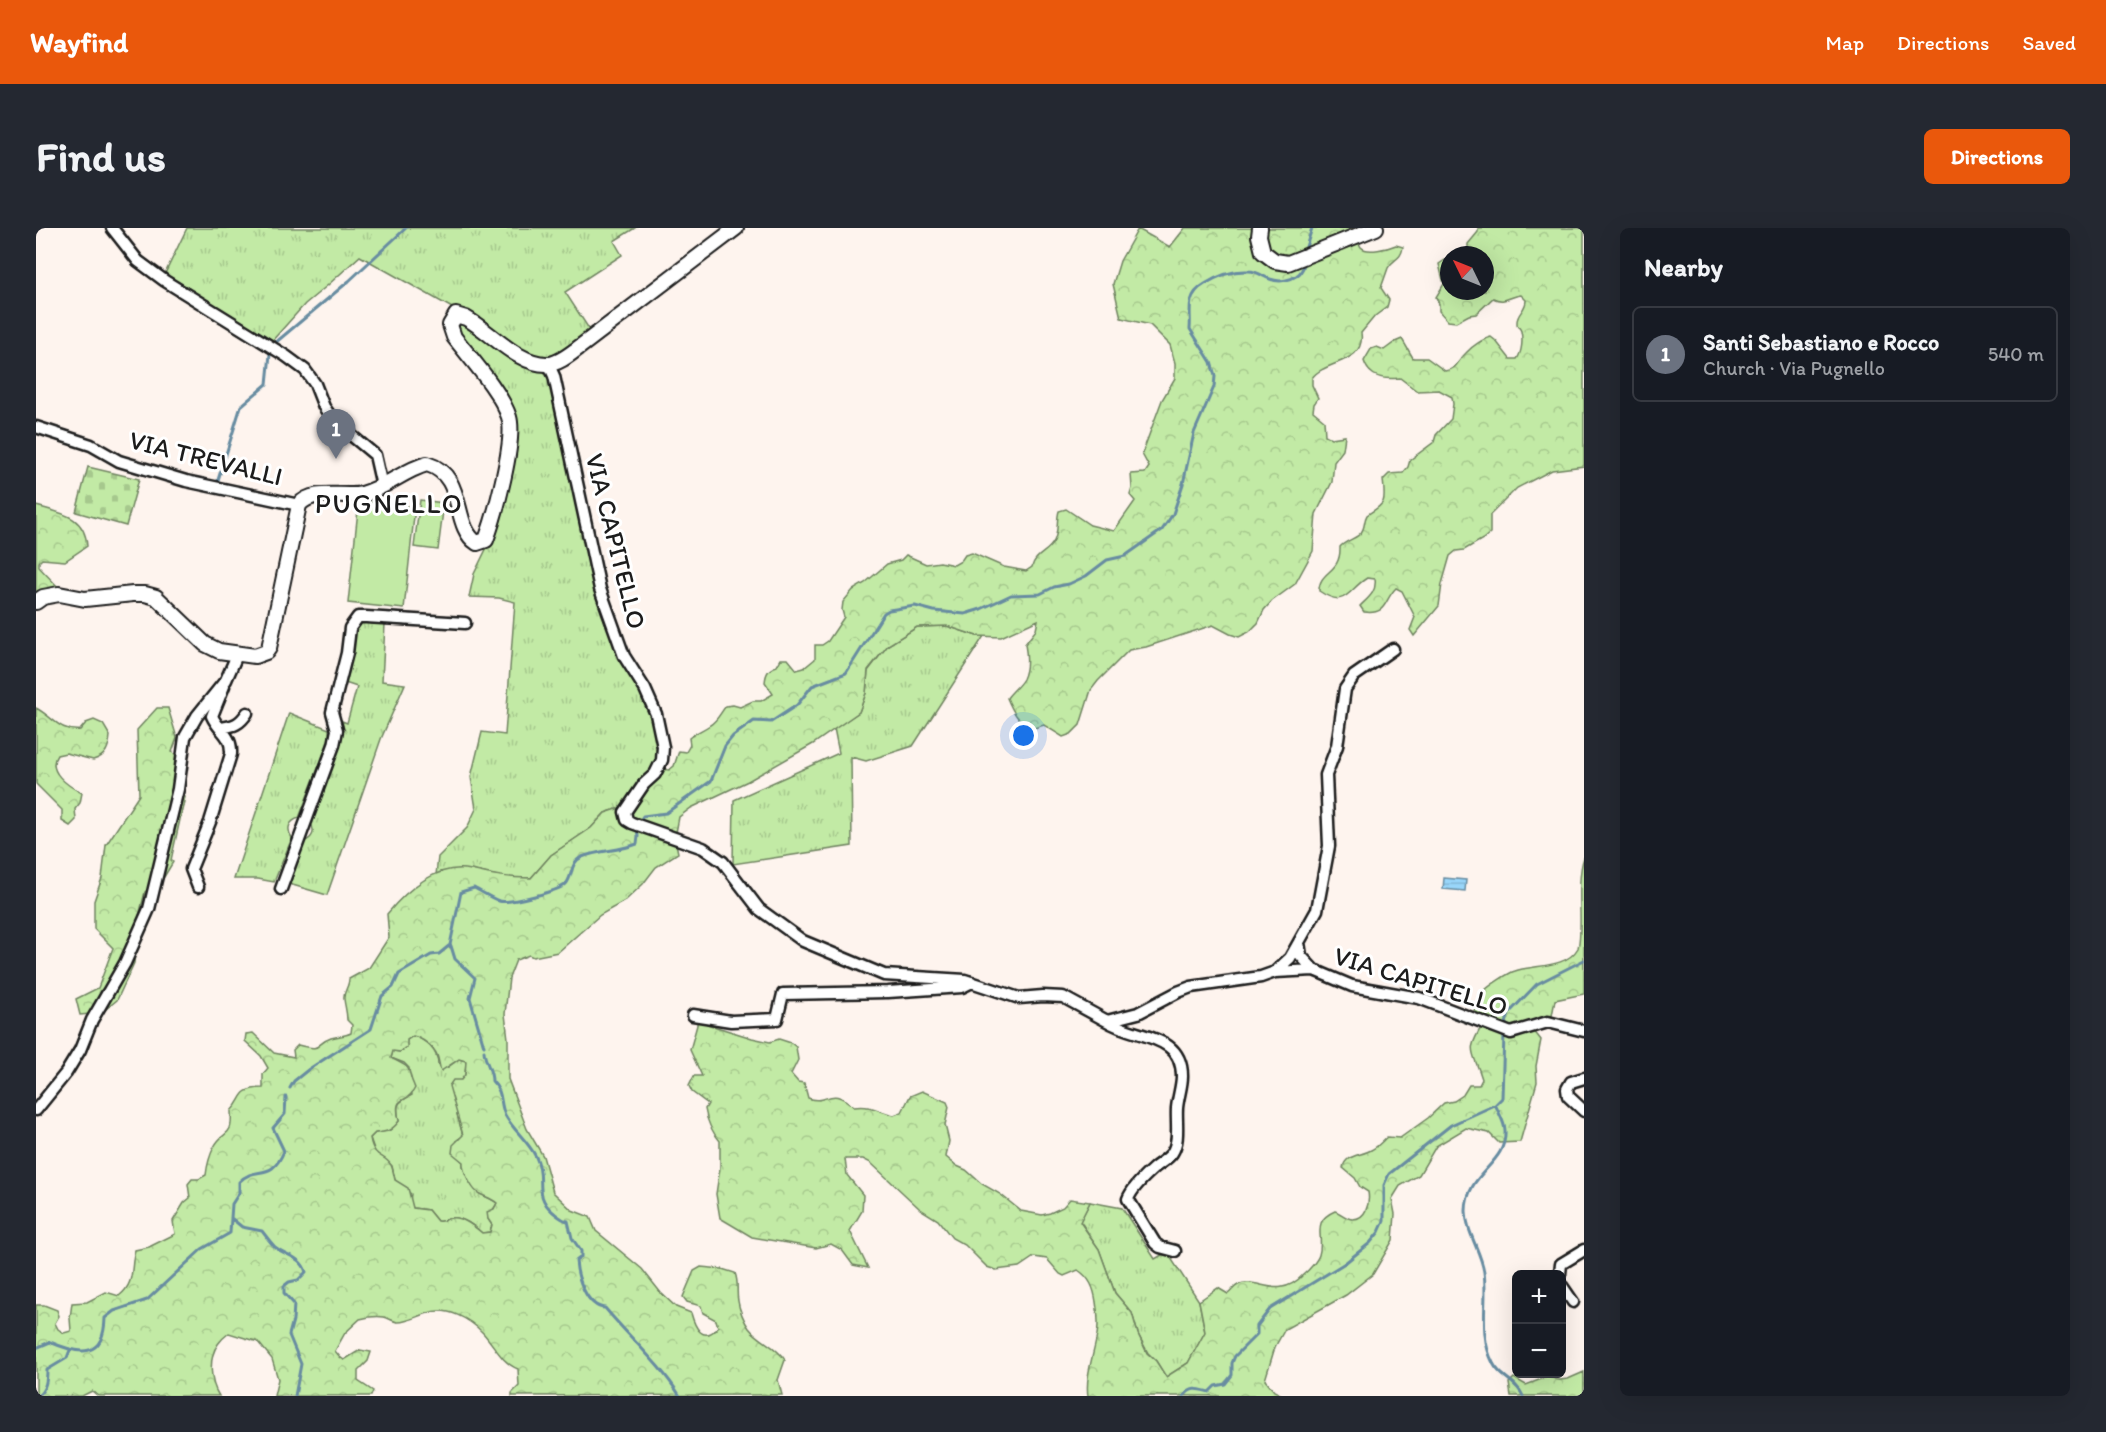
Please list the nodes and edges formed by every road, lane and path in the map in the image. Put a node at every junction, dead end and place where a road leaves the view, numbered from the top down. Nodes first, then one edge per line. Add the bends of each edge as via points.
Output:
1 (112, 228) edge
2 (736, 228) edge
3 (1260, 228) edge
4 (1376, 228) edge
5 (549, 365) junction
6 (36, 427) edge
7 (381, 486) junction
8 (299, 505) junction
9 (36, 602) edge
10 (465, 623) dead end
11 (1393, 649) dead end
12 (237, 655) junction
13 (226, 680) junction
14 (247, 713) dead end
15 (221, 728) junction
16 (198, 887) dead end
17 (281, 890) dead end
18 (1299, 942) junction
19 (1314, 970) junction
20 (1275, 972) junction
21 (972, 982) junction
22 (693, 1015) dead end
23 (1107, 1021) junction
24 (1584, 1031) edge
25 (1584, 1078) edge
26 (36, 1110) edge
27 (1584, 1111) edge
28 (1584, 1250) edge
29 (1175, 1251) dead end
30 (1560, 1270) edge
31 (1566, 1292) edge
32 (1573, 1302) dead end

1 - 7 street via 138,261 165,282 305,370 334,421 375,456
2 - 5 street via 577,349
3 - 4 street via 1263,252 1275,261 1288,263
5 - 7 street via 528,361 466,318 456,315 450,325 454,337 502,402 510,420 508,450 486,540 477,543 469,536 450,481 439,468 420,466
5 - 21 street, VIA CAPITELLO via 600,589 624,656 656,714 663,747 655,774 625,812 627,820 703,848 723,862 759,909 803,941 884,975
6 - 8 street, VIA TREVALLI via 91,445 119,461 186,481
7 - 8 street via 361,494 312,496
8 - 12 street via 269,648 255,656
9 - 12 street via 58,594 97,599 145,594 156,597 205,644
10 - 17 street via 366,616 353,622 332,711 337,730 334,745
11 - 18 street, VIA CAPITELLO via 1354,675 1345,689 1337,746 1326,775 1326,867 1317,910
12 - 13 street
13 - 15 street via 212,716
13 - 26 street via 184,737 178,789 149,909 80,1050
14 - 15 street via 241,722
15 - 16 street via 232,745 231,754 191,869
18 - 19 street, VIA CAPITELLO via 1301,956
18 - 20 street, VIA CAPITELLO
19 - 20 street, VIA CAPITELLO
19 - 24 street, VIA CAPITELLO via 1353,986 1419,998 1506,1031 1548,1022
20 - 23 street, VIA CAPITELLO via 1191,987 1138,1013
21 - 22 street via 962,987 888,992 783,994 777,1019 731,1021
21 - 23 street, VIA CAPITELLO via 1019,998 1063,997
23 - 29 street via 1159,1040 1179,1056 1182,1079 1176,1144 1172,1154 1128,1195 1155,1243
25 - 27 street via 1567,1089 1568,1096
28 - 30 street via 1561,1264
31 - 32 street

